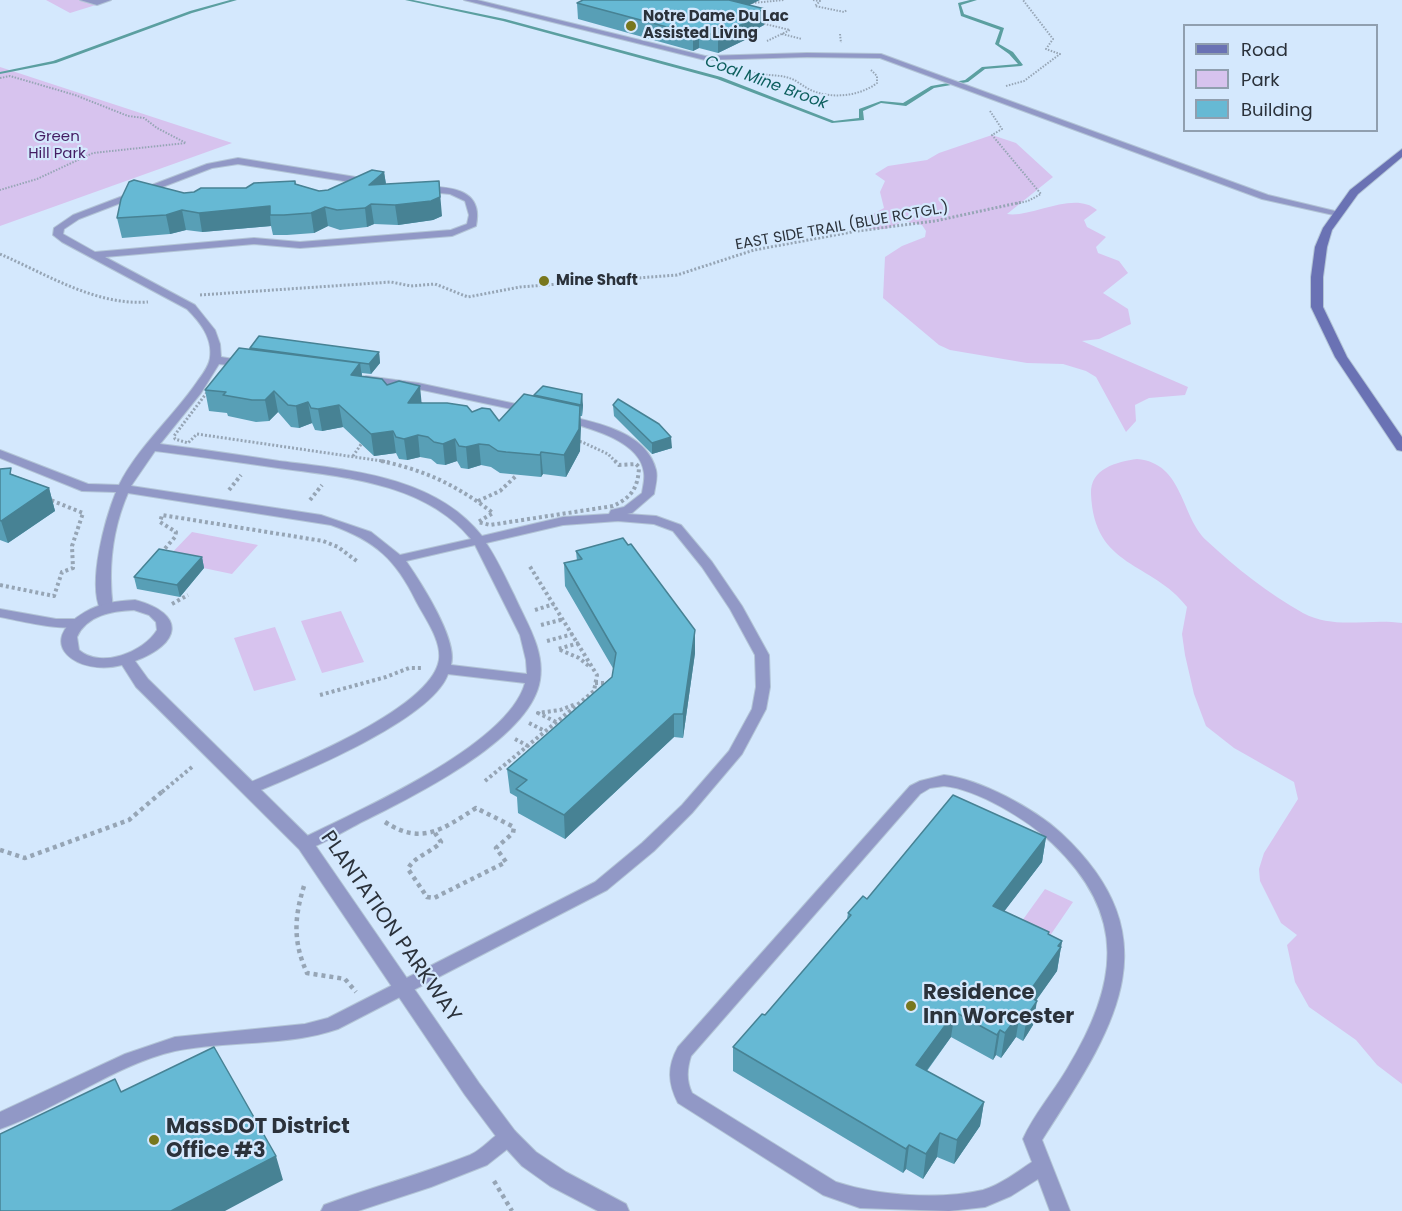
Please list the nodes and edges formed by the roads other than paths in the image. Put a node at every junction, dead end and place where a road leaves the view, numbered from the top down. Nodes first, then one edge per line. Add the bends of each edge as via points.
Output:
1 (84, 0) edge
2 (107, 0) edge
3 (468, 0) edge
4 (1402, 152) edge
5 (374, 183) edge
6 (408, 188) edge
7 (1338, 213) junction
8 (93, 255) junction
9 (216, 360) junction
10 (260, 366) edge
11 (349, 377) edge
12 (152, 447) junction
13 (1402, 447) edge
14 (0, 454) edge
15 (124, 489) junction
16 (598, 517) junction
17 (479, 539) junction
18 (399, 559) junction
19 (106, 608) junction
20 (0, 613) edge
21 (79, 623) junction
22 (127, 660) junction
23 (445, 669) junction
24 (534, 679) junction
25 (249, 789) junction
26 (305, 844) junction
27 (404, 989) junction
28 (0, 1121) edge
29 (508, 1137) junction
30 (1042, 1166) junction
31 (331, 1211) edge
32 (618, 1211) edge
33 (1060, 1211) edge

1 - 2 lane
3 - 7 lane via 717,59 881,56 1265,197
4 - 7 main road via 1354,192
5 - 8 lane via 252,162 210,166 76,217 59,228 58,235 64,240
6 - 8 lane via 447,190 466,196 474,219 471,226 452,232 300,246 254,241
7 - 13 main road via 1321,247 1317,307 1341,357
8 - 9 lane via 191,307 205,320 217,345
9 - 10 lane
9 - 12 lane
11 - 16 lane via 418,386 614,432 639,452 650,469 648,494 628,510
12 - 15 lane
12 - 17 lane via 328,471 386,483 444,508
14 - 15 lane via 86,488
15 - 18 lane via 348,525 384,545
15 - 19 lane via 102,568
16 - 17 lane
16 - 27 lane via 656,520 676,528 737,609 762,655 759,709 735,754 687,809 601,886
17 - 18 lane
17 - 24 lane via 530,646
18 - 23 lane via 438,631
19 - 21 street
19 - 22 street via 141,607 158,613 163,620 164,629 157,642
20 - 21 lane
21 - 22 street via 70,632 68,642 71,652 80,659 94,663
22 - 25 street, PLANTATION PARKWAY via 142,682
23 - 24 lane
23 - 25 lane via 430,693 379,727
24 - 26 lane via 519,712 479,747 418,788
25 - 26 street, PLANTATION PARKWAY
26 - 27 street, PLANTATION PARKWAY
27 - 28 lane via 332,1024 305,1031 174,1044 131,1059
27 - 29 street, PLANTATION PARKWAY
29 - 31 lane via 480,1159
29 - 32 street, PLANTATION PARKWAY via 558,1179
30 - 30 lane via 1032,1138 1088,1050 1111,993 1117,933 1102,895 1062,841 1034,820 959,781 937,780 915,790 684,1052 678,1083 685,1098 830,1189 860,1200 935,1204 985,1198
30 - 33 lane

